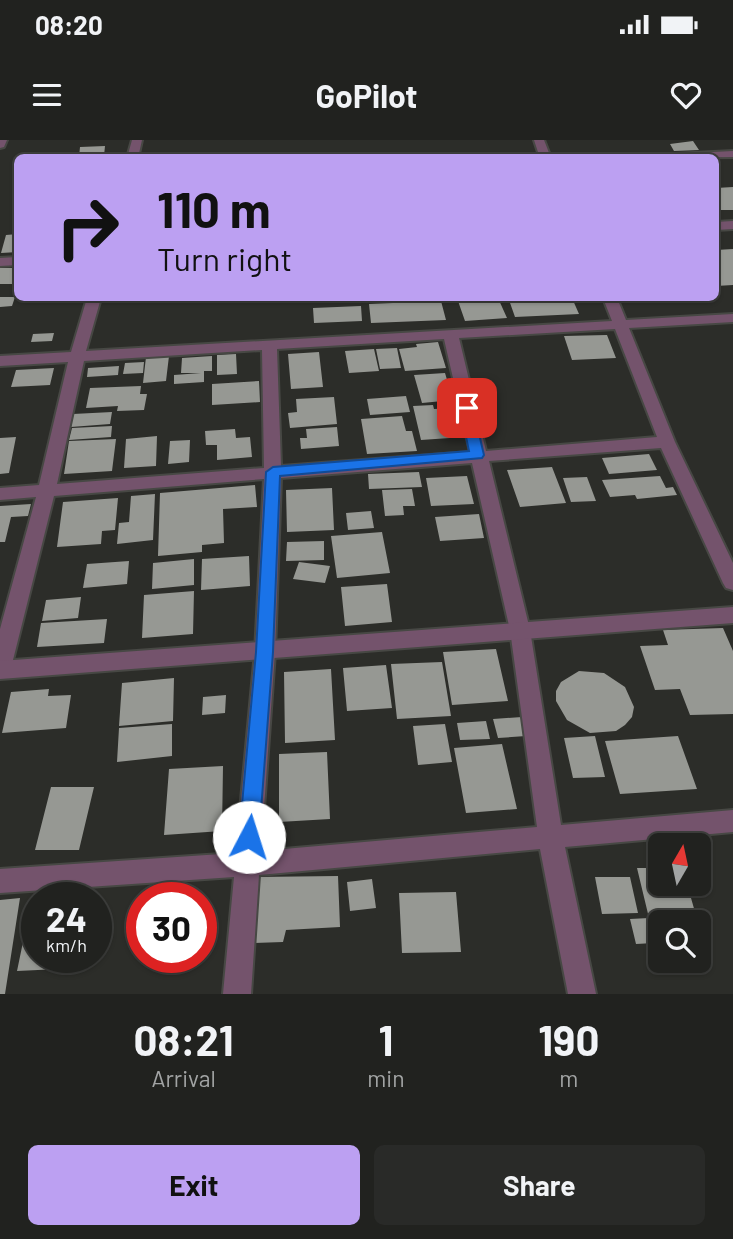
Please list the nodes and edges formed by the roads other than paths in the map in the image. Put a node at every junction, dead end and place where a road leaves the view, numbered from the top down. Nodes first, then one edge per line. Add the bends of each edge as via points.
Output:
1 (733, 153) edge
2 (698, 154) edge
3 (93, 301) edge
4 (611, 301) edge
5 (733, 318) edge
6 (622, 324) junction
7 (451, 336) junction
8 (268, 346) junction
9 (77, 357) junction
10 (0, 361) edge
11 (667, 442) junction
12 (477, 455) junction
13 (273, 472) junction
14 (47, 490) junction
15 (0, 494) edge
16 (733, 583) edge
17 (733, 615) edge
18 (520, 630) junction
19 (265, 652) junction
20 (0, 669) edge
21 (733, 821) edge
22 (550, 836) junction
23 (247, 864) junction
24 (0, 881) edge
25 (237, 994) edge
26 (582, 994) edge

1 - 2 street
3 - 9 street
4 - 6 street
5 - 6 street
6 - 7 street
6 - 11 street
7 - 8 street
7 - 12 street
8 - 9 street
8 - 13 street
9 - 10 street
9 - 14 street
11 - 12 street
11 - 16 street
12 - 13 street
12 - 18 street
13 - 14 street
13 - 19 street
14 - 15 street
14 - 20 street
17 - 18 street
18 - 19 street
18 - 22 street
19 - 20 street
19 - 23 street
21 - 22 street
22 - 23 street
22 - 26 street
23 - 24 street
23 - 25 street

